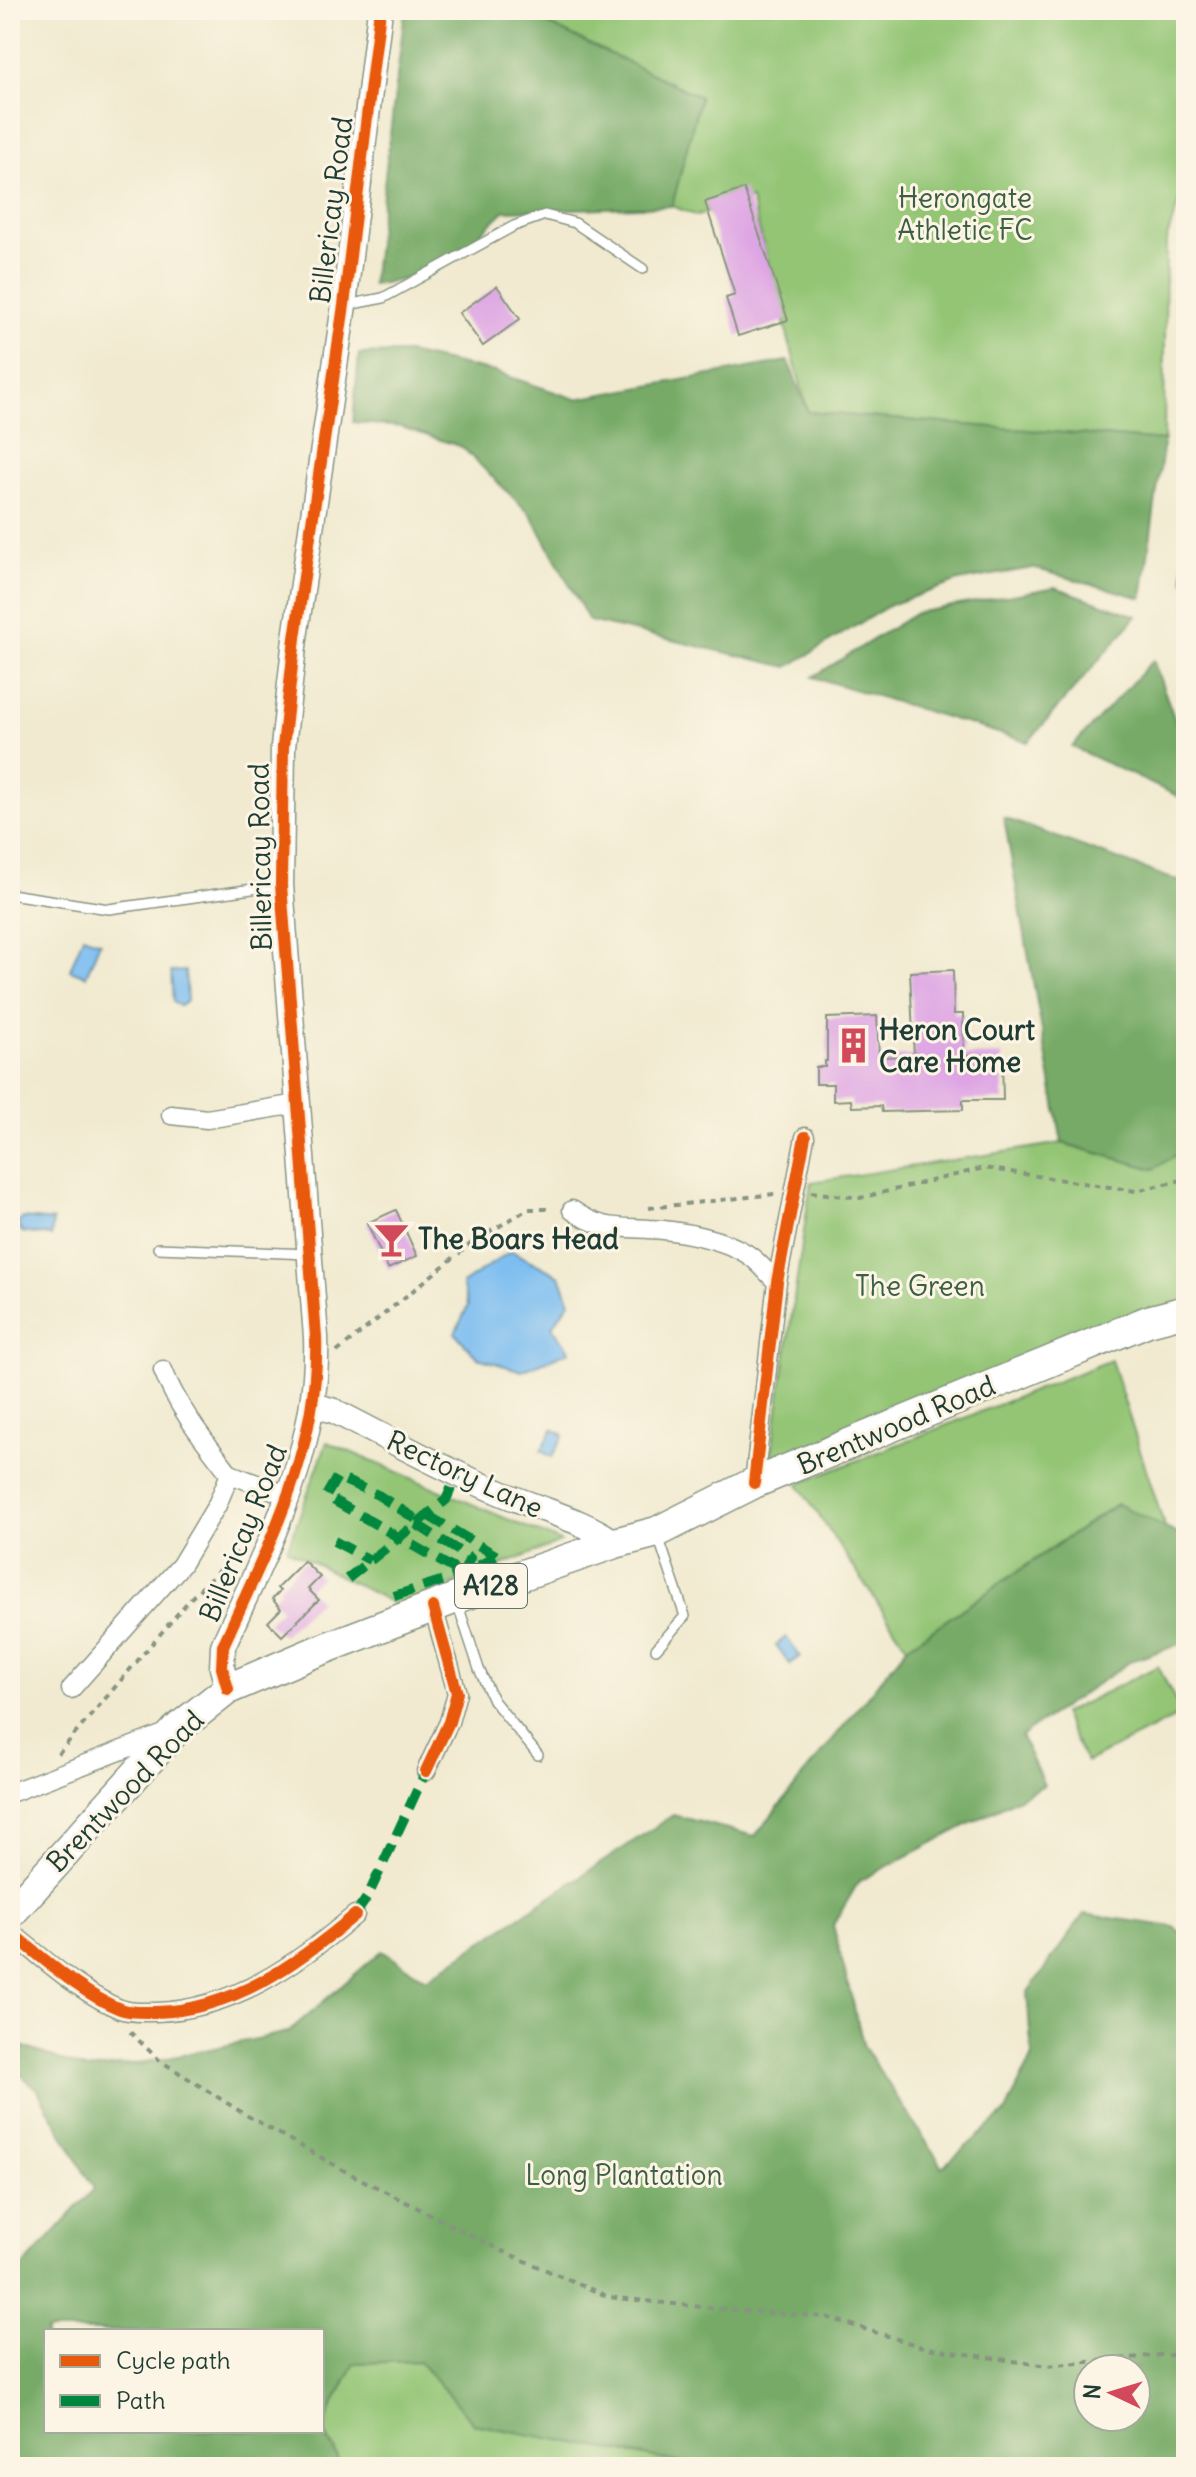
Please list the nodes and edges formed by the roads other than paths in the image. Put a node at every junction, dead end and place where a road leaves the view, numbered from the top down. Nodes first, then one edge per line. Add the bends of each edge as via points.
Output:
1 (380, 10) edge
2 (643, 269) dead end
3 (344, 305) junction
4 (281, 885) junction
5 (10, 894) edge
6 (297, 1104) junction
7 (171, 1115) dead end
8 (805, 1137) dead end
9 (572, 1210) road end
10 (158, 1248) dead end
11 (309, 1254) junction
12 (777, 1282) junction
13 (1186, 1311) edge
14 (163, 1370) dead end
15 (314, 1405) junction
16 (230, 1474) junction
17 (754, 1483) junction
18 (289, 1496) junction
19 (657, 1532) junction
20 (615, 1543) junction
21 (444, 1602) junction
22 (656, 1649) dead end
23 (71, 1689) dead end
24 (228, 1689) junction
25 (176, 1730) junction
26 (538, 1755) dead end
27 (426, 1771) dead end
28 (10, 1793) edge
29 (10, 1914) edge
30 (355, 1915) dead end
31 (10, 1932) edge

1 - 3 street, Billericay Road
2 - 3 lane via 575,223 545,215 514,226 383,298
3 - 4 street, Billericay Road via 283,747
4 - 5 lane via 109,909
4 - 6 street, Billericay Road
6 - 7 street via 207,1119
6 - 11 street, Billericay Road
8 - 12 street
9 - 12 street via 602,1226 719,1241 750,1256
10 - 11 lane
11 - 15 street, Billericay Road via 317,1367
12 - 17 street
13 - 17 main road, Brentwood Road / A128 via 1148,1321
14 - 16 street via 191,1423
15 - 18 street, Billericay Road
15 - 20 street, Rectory Lane via 457,1475 601,1532
16 - 18 street
16 - 23 street via 181,1565
17 - 19 main road, Brentwood Road / A128
18 - 24 street, Billericay Road via 223,1646
19 - 20 main road, Brentwood Road / A128
19 - 22 lane via 685,1616
20 - 21 main road, Brentwood Road / A128
21 - 24 main road, Brentwood Road / A128
21 - 26 lane via 493,1700
21 - 27 street via 457,1693
24 - 25 main road, Brentwood Road / A128
25 - 28 street
25 - 29 main road, Brentwood Road / A128
30 - 31 street via 294,1964 254,1986 182,2011 123,2010 89,1993

